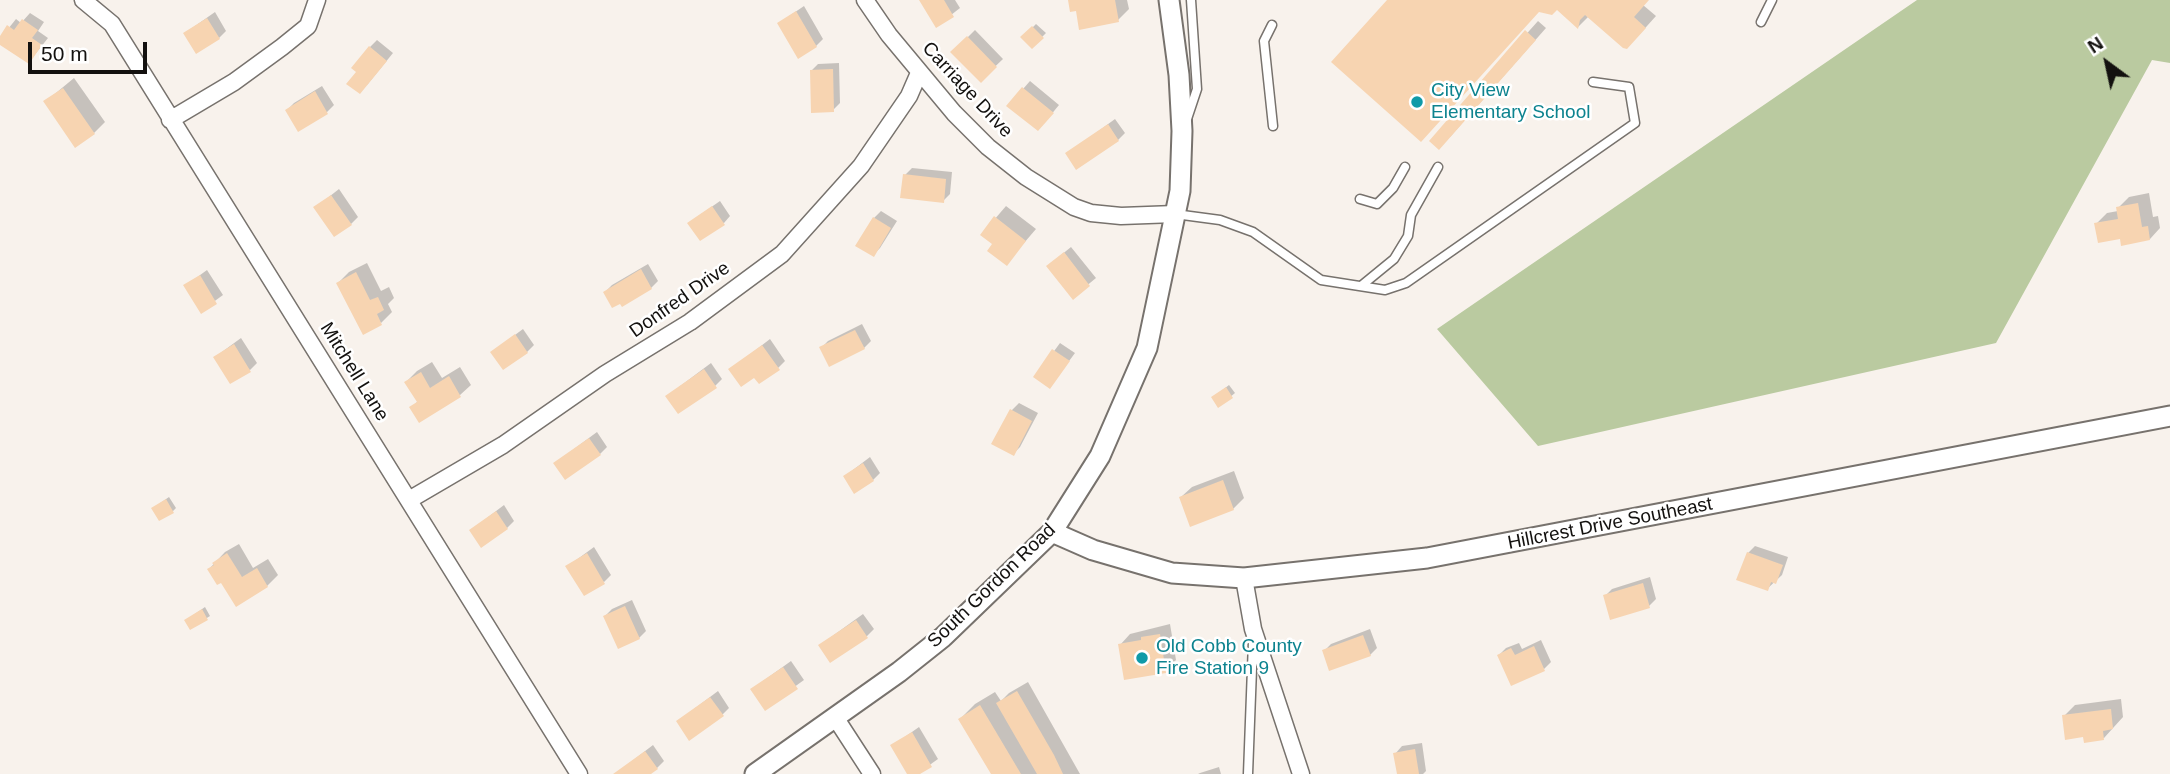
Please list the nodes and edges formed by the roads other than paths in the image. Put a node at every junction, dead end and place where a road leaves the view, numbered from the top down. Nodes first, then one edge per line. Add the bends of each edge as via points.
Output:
1 (83, 0) edge
2 (317, 0) edge
3 (865, 0) edge
4 (1169, 0) edge
5 (1191, 0) edge
6 (1772, 0) edge
7 (1761, 22) dead end
8 (1272, 25) dead end
9 (919, 73) junction
10 (1593, 82) dead end
11 (170, 120) junction
12 (1273, 127) dead end
13 (1182, 131) junction
14 (1405, 167) dead end
15 (1438, 167) dead end
16 (1360, 200) dead end
17 (1175, 214) junction
18 (1361, 286) junction
19 (2170, 416) edge
20 (409, 500) junction
21 (1052, 532) junction
22 (1244, 578) junction
23 (1253, 629) junction
24 (835, 717) junction
25 (579, 774) edge
26 (755, 774) edge
27 (872, 774) edge
28 (1248, 774) edge
29 (1301, 774) edge

1 - 11 street, Mitchell Lane via 112,24
2 - 11 street via 308,26 234,82
3 - 9 street, Carriage Drive
4 - 13 street, South Gordon Road
5 - 13 lane via 1197,89
6 - 7 lane
8 - 12 lane via 1264,41
9 - 17 street, Carriage Drive via 988,147 1074,207 1121,216
9 - 20 street, Donfred Drive via 909,96 861,166 782,254 690,322 503,445
10 - 18 lane via 1629,87 1635,123 1406,283 1385,290
11 - 20 street, Mitchell Lane
13 - 17 street, South Gordon Road
14 - 16 lane via 1377,204
15 - 18 lane via 1411,215 1408,236 1394,259
17 - 18 lane via 1220,220 1253,232 1321,280
17 - 21 street, South Gordon Road via 1147,348 1100,456
19 - 22 street, Hillcrest Drive Southeast via 1427,558
20 - 25 street, Mitchell Lane
21 - 22 street, Hillcrest Drive Southeast via 1093,550 1172,573
21 - 24 street, South Gordon Road via 943,637
22 - 23 street
23 - 28 lane
23 - 29 street
24 - 26 street, South Gordon Road
24 - 27 street

